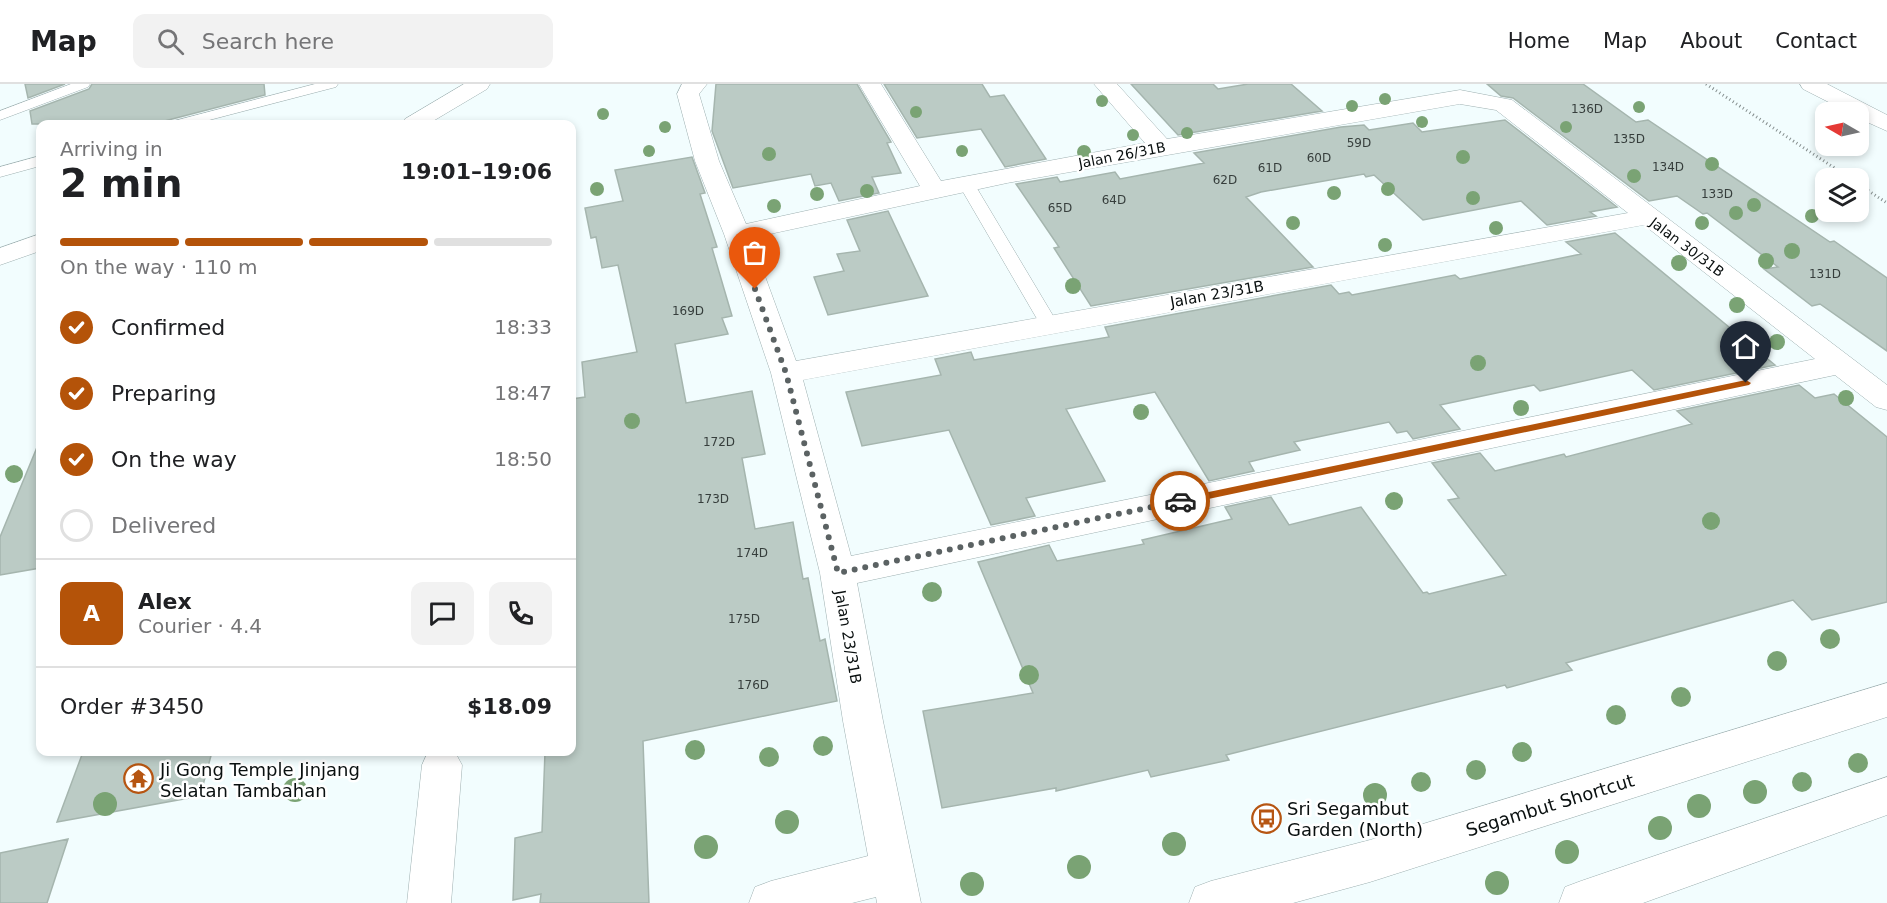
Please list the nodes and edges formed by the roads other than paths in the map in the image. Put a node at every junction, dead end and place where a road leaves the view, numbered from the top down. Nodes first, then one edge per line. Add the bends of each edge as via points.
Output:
1 (83, 84) edge
2 (331, 84) edge
3 (479, 84) edge
4 (696, 84) edge
5 (870, 84) edge
6 (1105, 84) edge
7 (1811, 84) edge
8 (1484, 100) joint
9 (0, 116) edge
10 (194, 120) edge
11 (420, 120) edge
12 (1887, 124) edge
13 (1161, 147) junction
14 (36, 162) edge
15 (0, 172) edge
16 (967, 185) junction
17 (935, 191) junction
18 (1648, 217) junction
19 (750, 231) junction
20 (36, 244) edge
21 (0, 257) edge
22 (1049, 324) junction
23 (1839, 364) junction
24 (786, 373) junction
25 (1887, 400) edge
26 (838, 573) junction
27 (1887, 700) edge
28 (442, 765) dead end
29 (1887, 796) edge
30 (1370, 861) junction
31 (895, 887) edge
32 (429, 903) edge
33 (771, 903) edge
34 (1211, 903) edge
35 (1282, 903) edge
36 (1581, 903) edge

1 - 9 lane
2 - 10 lane
3 - 11 street
4 - 19 street, Jalan 23/31B via 688,94 707,161
5 - 17 street
6 - 13 street
7 - 12 street
8 - 13 street, Jalan 26/31B via 1460,97
8 - 18 street, Jalan 30/31B via 1503,105
13 - 16 street, Jalan 26/31B
14 - 15 lane
16 - 17 street, Jalan 26/31B
16 - 22 lane
17 - 19 street, Jalan 26/31B
18 - 22 street, Jalan 23/31B
18 - 23 street, Jalan 30/31B
19 - 24 street, Jalan 23/31B
20 - 21 street
22 - 24 street, Jalan 23/31B
23 - 25 street, Jalan 30/31B
23 - 26 street
24 - 26 street, Jalan 23/31B
26 - 31 street, Jalan 23/31B
27 - 30 street, Segambut Shortcut
28 - 32 street
29 - 36 street
30 - 34 street, Segambut Shortcut
30 - 35 street
31 - 33 street

